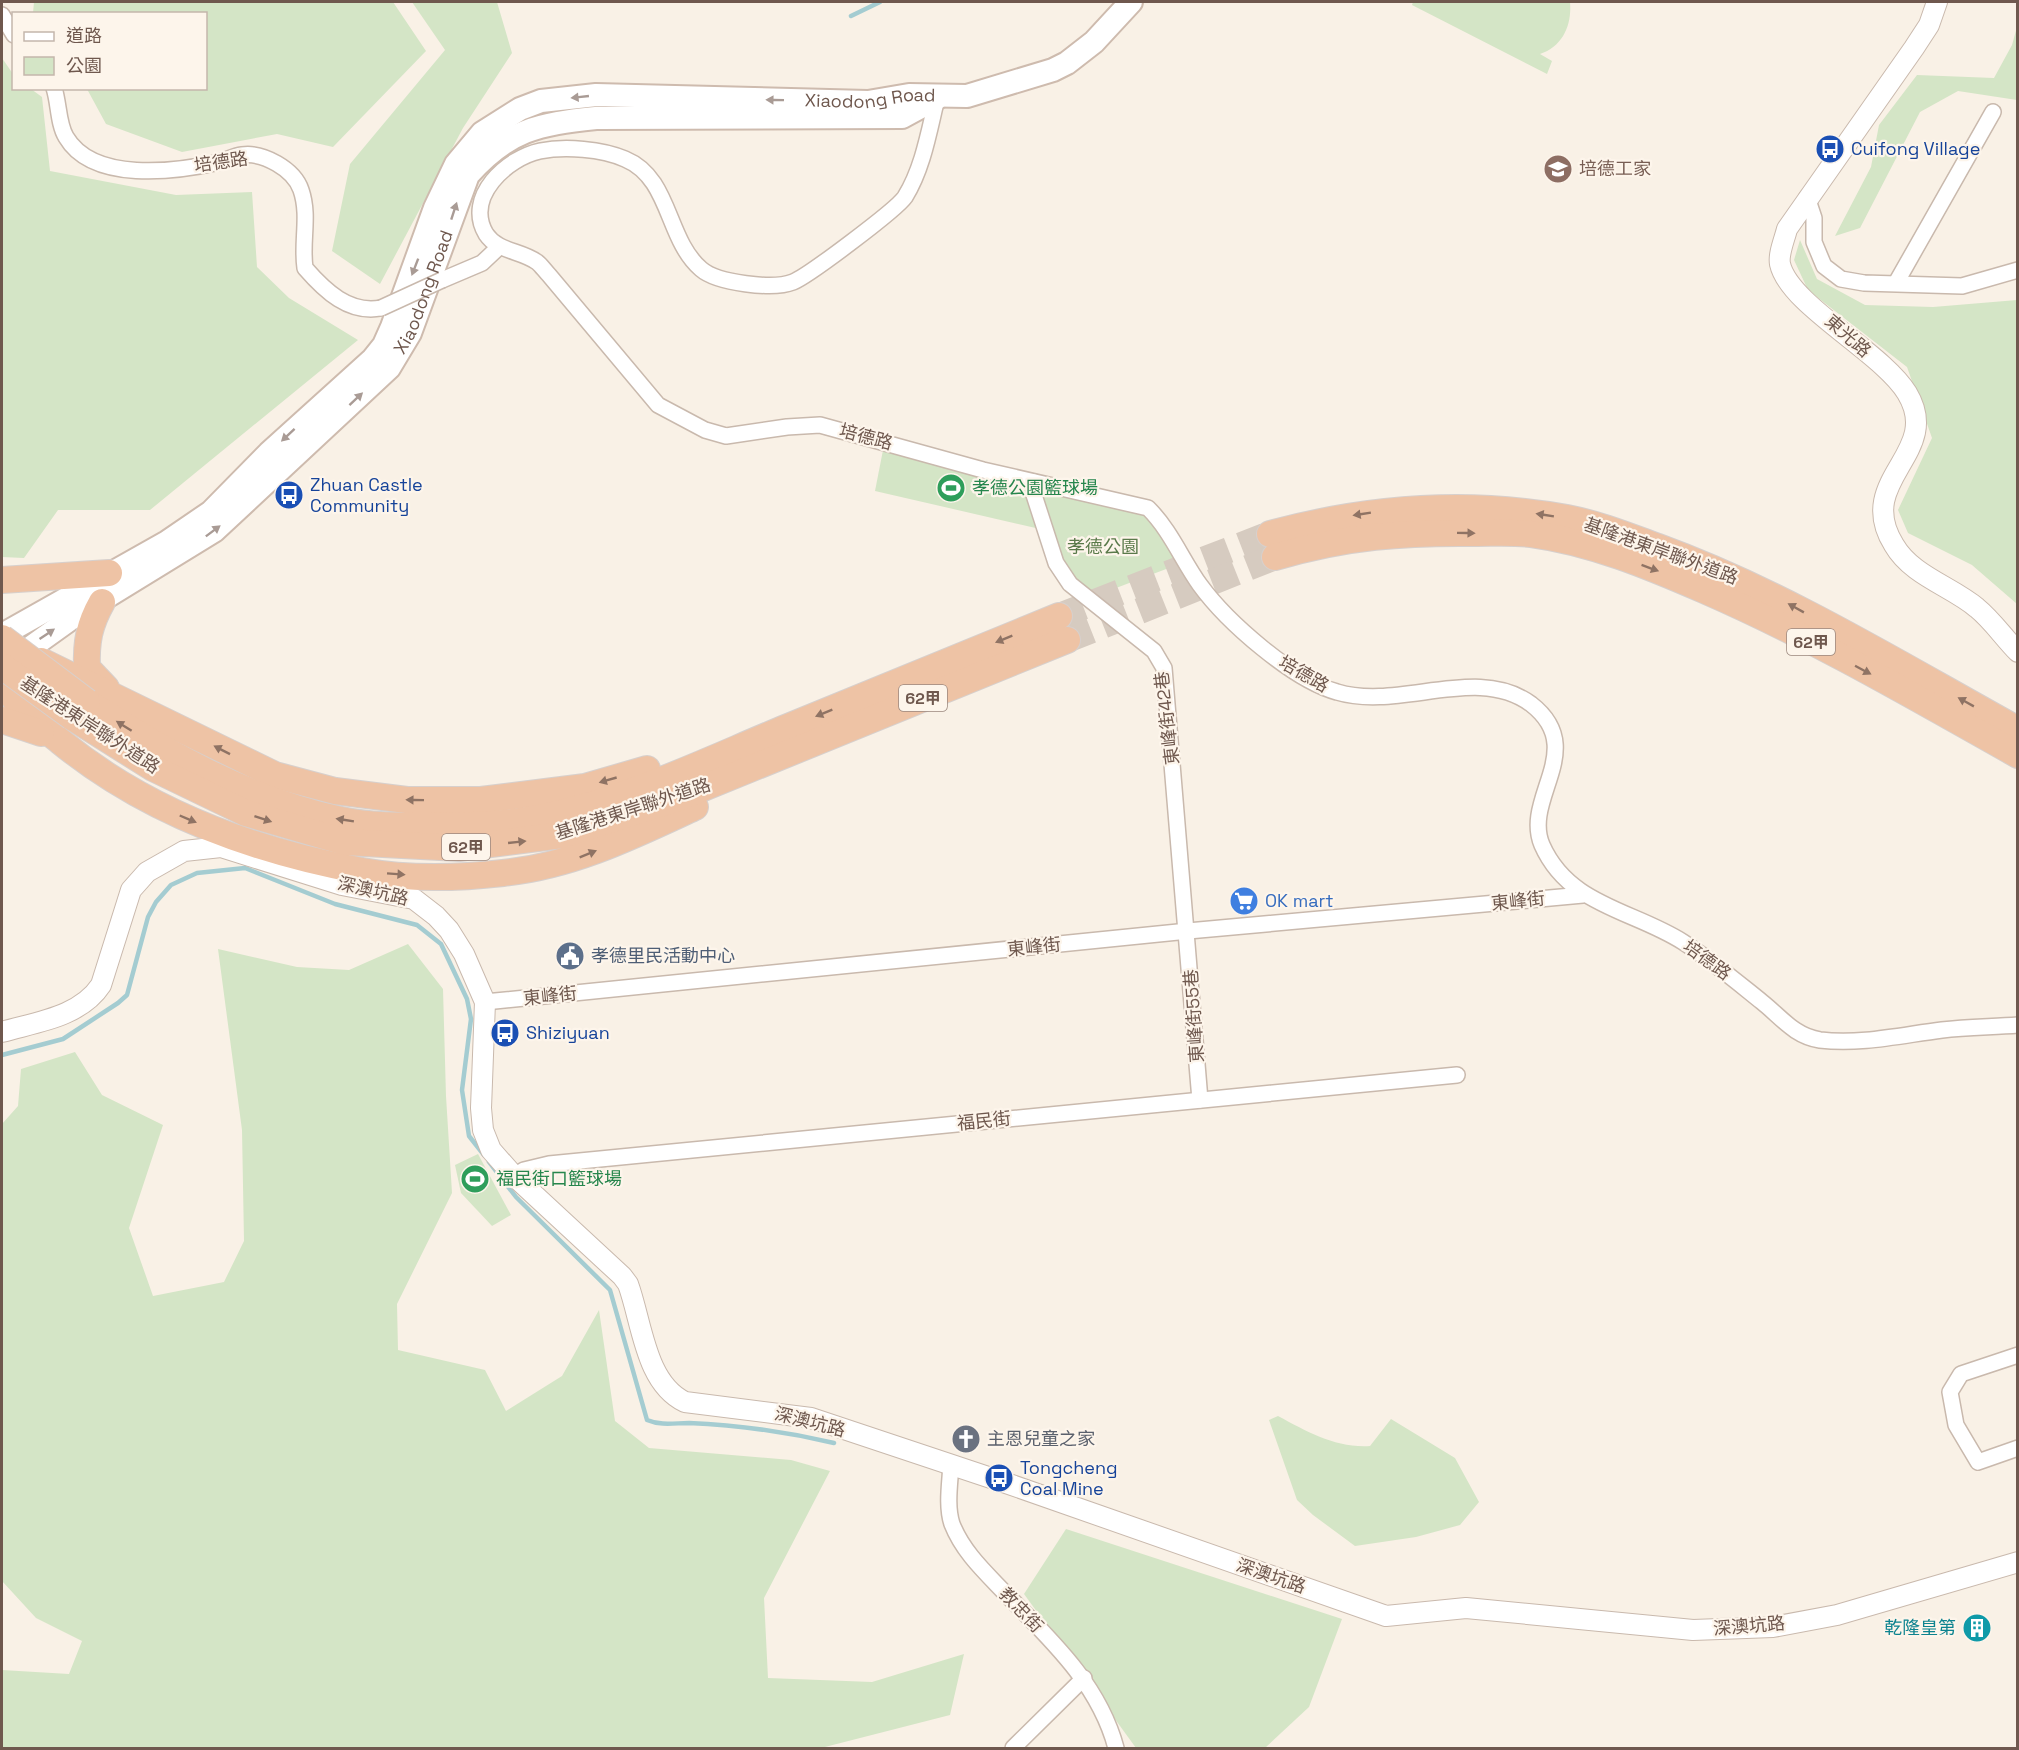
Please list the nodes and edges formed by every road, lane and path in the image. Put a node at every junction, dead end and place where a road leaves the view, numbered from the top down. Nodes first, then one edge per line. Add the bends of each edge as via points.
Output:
1 (1131, 2) edge
2 (1937, 2) edge
3 (2, 15) edge
4 (12, 32) edge
5 (54, 90) edge
6 (938, 98) junction
7 (1993, 112) dead end
8 (1807, 197) junction
9 (499, 247) junction
10 (2016, 268) edge
11 (1896, 282) junction
12 (1034, 482) junction
13 (1598, 537) junction
14 (1273, 546) tunnel mouth
15 (109, 573) junction
16 (2, 580) edge
17 (102, 602) junction
18 (1063, 628) tunnel mouth
19 (2018, 652) edge
20 (4, 655) edge
21 (140, 708) junction
22 (2, 720) edge
23 (2018, 730) edge
24 (773, 746) junction
25 (2018, 755) edge
26 (91, 766) junction
27 (1583, 895) junction
28 (1188, 931) junction
29 (485, 1002) junction
30 (2018, 1025) edge
31 (2, 1032) edge
32 (1458, 1075) dead end
33 (1200, 1100) junction
34 (514, 1176) junction
35 (2018, 1355) edge
36 (2018, 1448) edge
37 (951, 1464) junction
38 (2018, 1562) edge
39 (1084, 1678) junction
40 (1013, 1749) edge
41 (1116, 1749) edge

1 - 6 main road via 1094,42 1067,63 967,96
2 - 8 street, 東光路 via 1919,41
3 - 4 street
5 - 9 street, 培德路, bridge via 65,136 83,156 112,169 163,170 243,155 271,159 300,188 306,211 305,268 352,307 381,308 482,263
6 - 9 street via 924,153 904,198 792,282 741,284 721,280 701,269 677,239 663,198 648,177 627,159 596,151 540,151 517,160 490,182 481,218 486,233
6 -> 15 main road, Xiaodong Road via 909,95 868,102 596,95 541,100 502,119 470,145 456,164 435,208 388,336 372,360 268,453 211,513
17 -> 6 main road, Xiaodong Road via 214,531 389,368 410,333 468,176 486,155 509,139 548,123 596,118 902,117
7 - 11 street
8 - 11 street via 1814,218 1814,242 1824,266 1841,279
8 - 19 street, 東光路 via 1787,228 1779,262 1789,284 1898,381 1914,410 1916,428 1912,443 1882,505 1893,545 1908,563 1977,608
9 - 12 street, 培德路 via 537,262 565,291 639,386 658,405 689,423 726,436 820,425
10 - 11 street via 1962,286
12 - 27 street, 培德路 via 1148,508 1164,523 1202,588 1218,605 1285,668 1322,687 1354,696 1394,698 1470,686 1494,689 1528,702 1548,725 1556,754 1540,806 1542,845 1557,870
12 - 28 street, 東峰街42巷 via 1034,495 1056,563 1070,584 1154,651 1164,668
13 - 14 highway, 基隆港東岸聯外道路 / 62甲 via 1407,522 1363,536 1319,532
23 -> 13 highway, 基隆港東岸聯外道路 / 62甲 via 1776,597 1689,559
13 -> 25 highway, 基隆港東岸聯外道路 / 62甲 via 1770,620
15 - 16 highway
15 - 20 main road, Xiaodong Road
20 -> 17 main road, Xiaodong Road
17 - 21 highway via 86,641 87,668 110,691
18 - 24 highway, 基隆港東岸聯外道路 / 62甲
20 - 21 highway
20 - 24 highway, 基隆港東岸聯外道路 / 62甲, bridge via 80,709 246,813 345,842 459,848 562,835 681,797
20 - 26 highway via 19,706
24 -> 21 highway via 585,787 481,800 408,800 335,791 275,775
22 - 26 highway via 42,734
26 -> 24 highway via 172,812 230,837 365,872 429,876 503,873 573,860 703,803
27 - 28 street, 東峰街
27 - 30 street, 培德路 via 1682,941 1790,1029 1817,1040 1862,1041
28 - 29 street, 東峰街
28 - 33 street, 東峰街55巷
29 - 31 street, 深澳坑路 via 464,954 448,930 414,899 342,885 240,852 204,847 166,859 131,890 101,986 94,996 65,1014
29 - 34 street, 深澳坑路 via 483,1130 491,1150
32 - 33 street, 福民街
33 - 34 street, 福民街 via 549,1164
34 - 37 street, 深澳坑路 via 622,1276 632,1295 652,1361 672,1395 685,1402 811,1418
35 - 36 street via 1961,1374 1950,1392 1956,1425 1978,1461
37 - 38 street, 深澳坑路 via 1386,1616 1466,1608 1693,1630 1773,1627 1836,1614
37 - 39 street, 教忠街 via 951,1522 959,1538 984,1572
39 - 40 street
39 - 41 street, 教忠街 via 1100,1704

